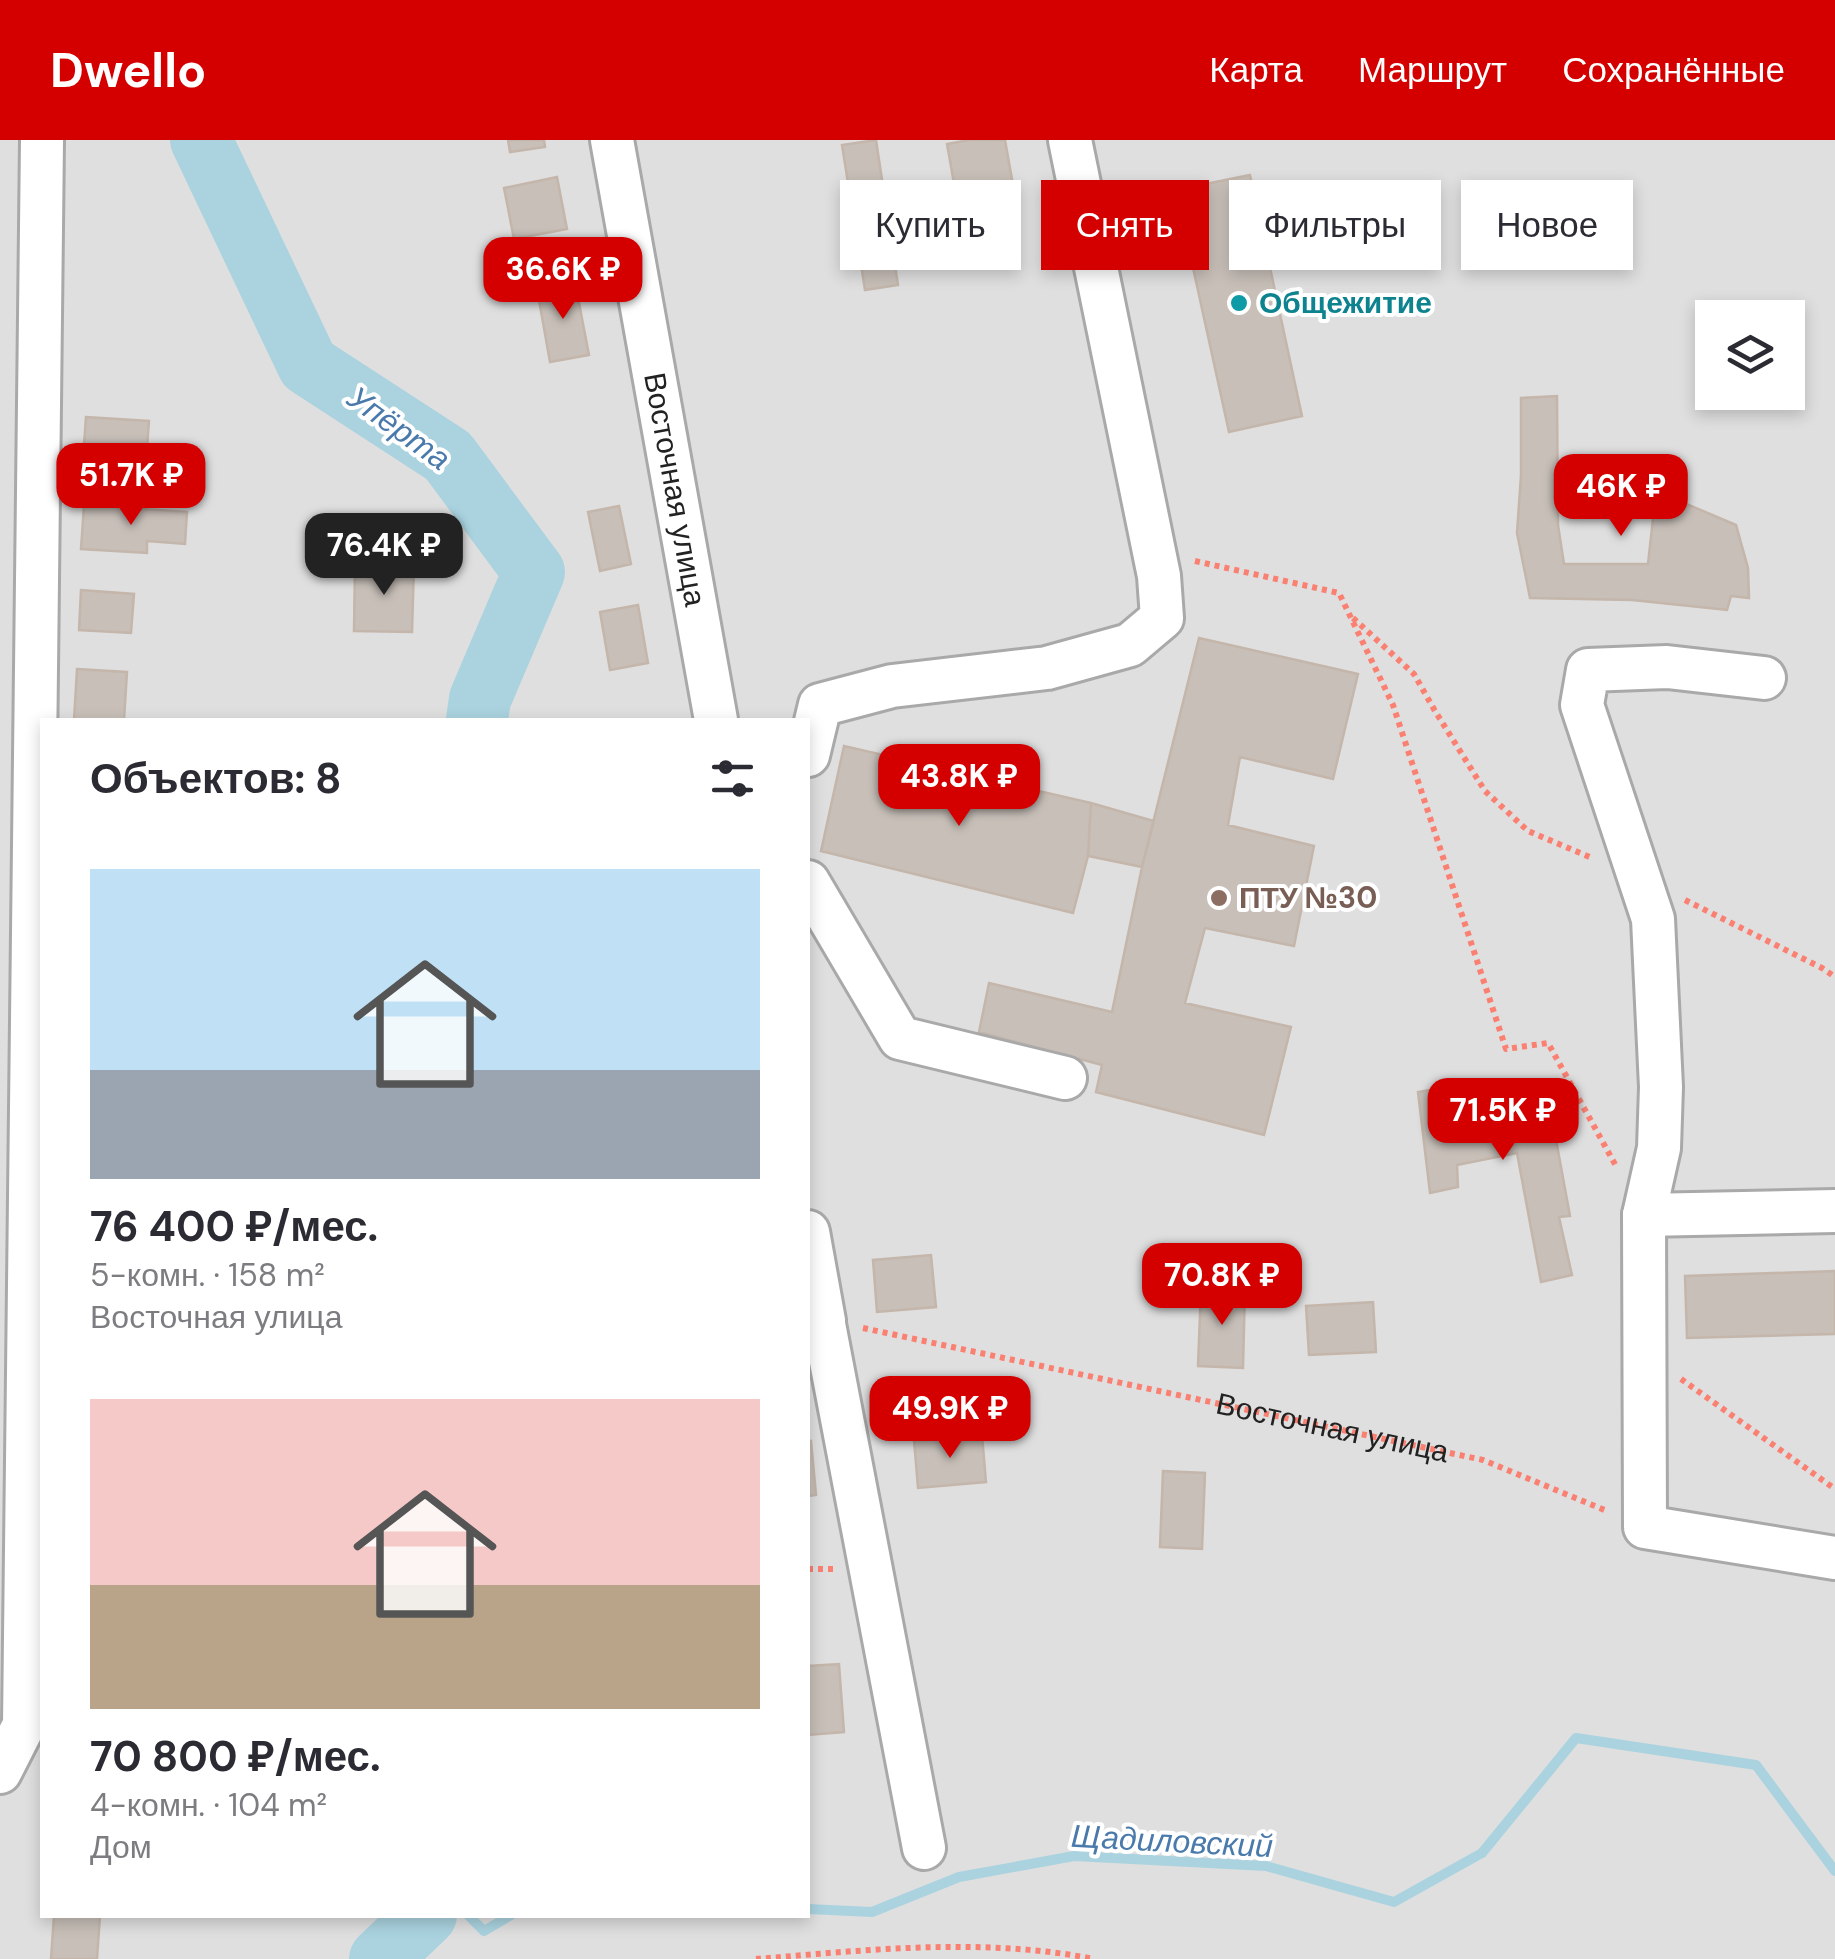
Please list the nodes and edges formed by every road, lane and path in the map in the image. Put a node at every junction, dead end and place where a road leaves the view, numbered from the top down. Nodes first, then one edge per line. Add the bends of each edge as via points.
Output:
1 (42, 140) edge
2 (612, 140) edge
3 (1070, 140) edge
4 (1157, 564) junction
5 (1350, 616) junction
6 (1764, 678) dead end
7 (716, 718) edge
8 (810, 747) edge
9 (1639, 878) junction
10 (810, 885) edge
11 (1835, 977) edge
12 (1065, 1078) dead end
13 (15, 1170) edge
14 (1835, 1211) edge
15 (1644, 1215) junction
16 (810, 1243) edge
17 (824, 1320) junction
18 (1644, 1352) junction
19 (1835, 1488) edge
20 (1645, 1527) junction
21 (1835, 1558) edge
22 (0, 1772) edge
23 (924, 1848) dead end
24 (756, 1959) edge
25 (1094, 1959) edge

1 - 13 street
2 - 7 street, Восточная улица
3 - 4 street
4 - 5 path via 1339,592
4 - 8 street via 1162,618 1130,645 1046,668 892,686 820,705
5 - 9 path via 1414,674 1485,791 1528,831
5 - 15 path via 1393,705 1506,1049 1548,1043
6 - 9 street via 1667,668 1588,670 1582,705
9 - 11 path
9 - 15 street via 1653,918 1661,1087 1660,1148
10 - 12 street via 900,1038
13 - 22 street via 24,1725
14 - 15 street
15 - 18 street
16 - 17 street
17 - 20 path, Восточная улица via 1483,1460
17 - 23 street
18 - 19 path
18 - 20 street
20 - 21 street
24 - 25 path via 906,1946 1053,1951

